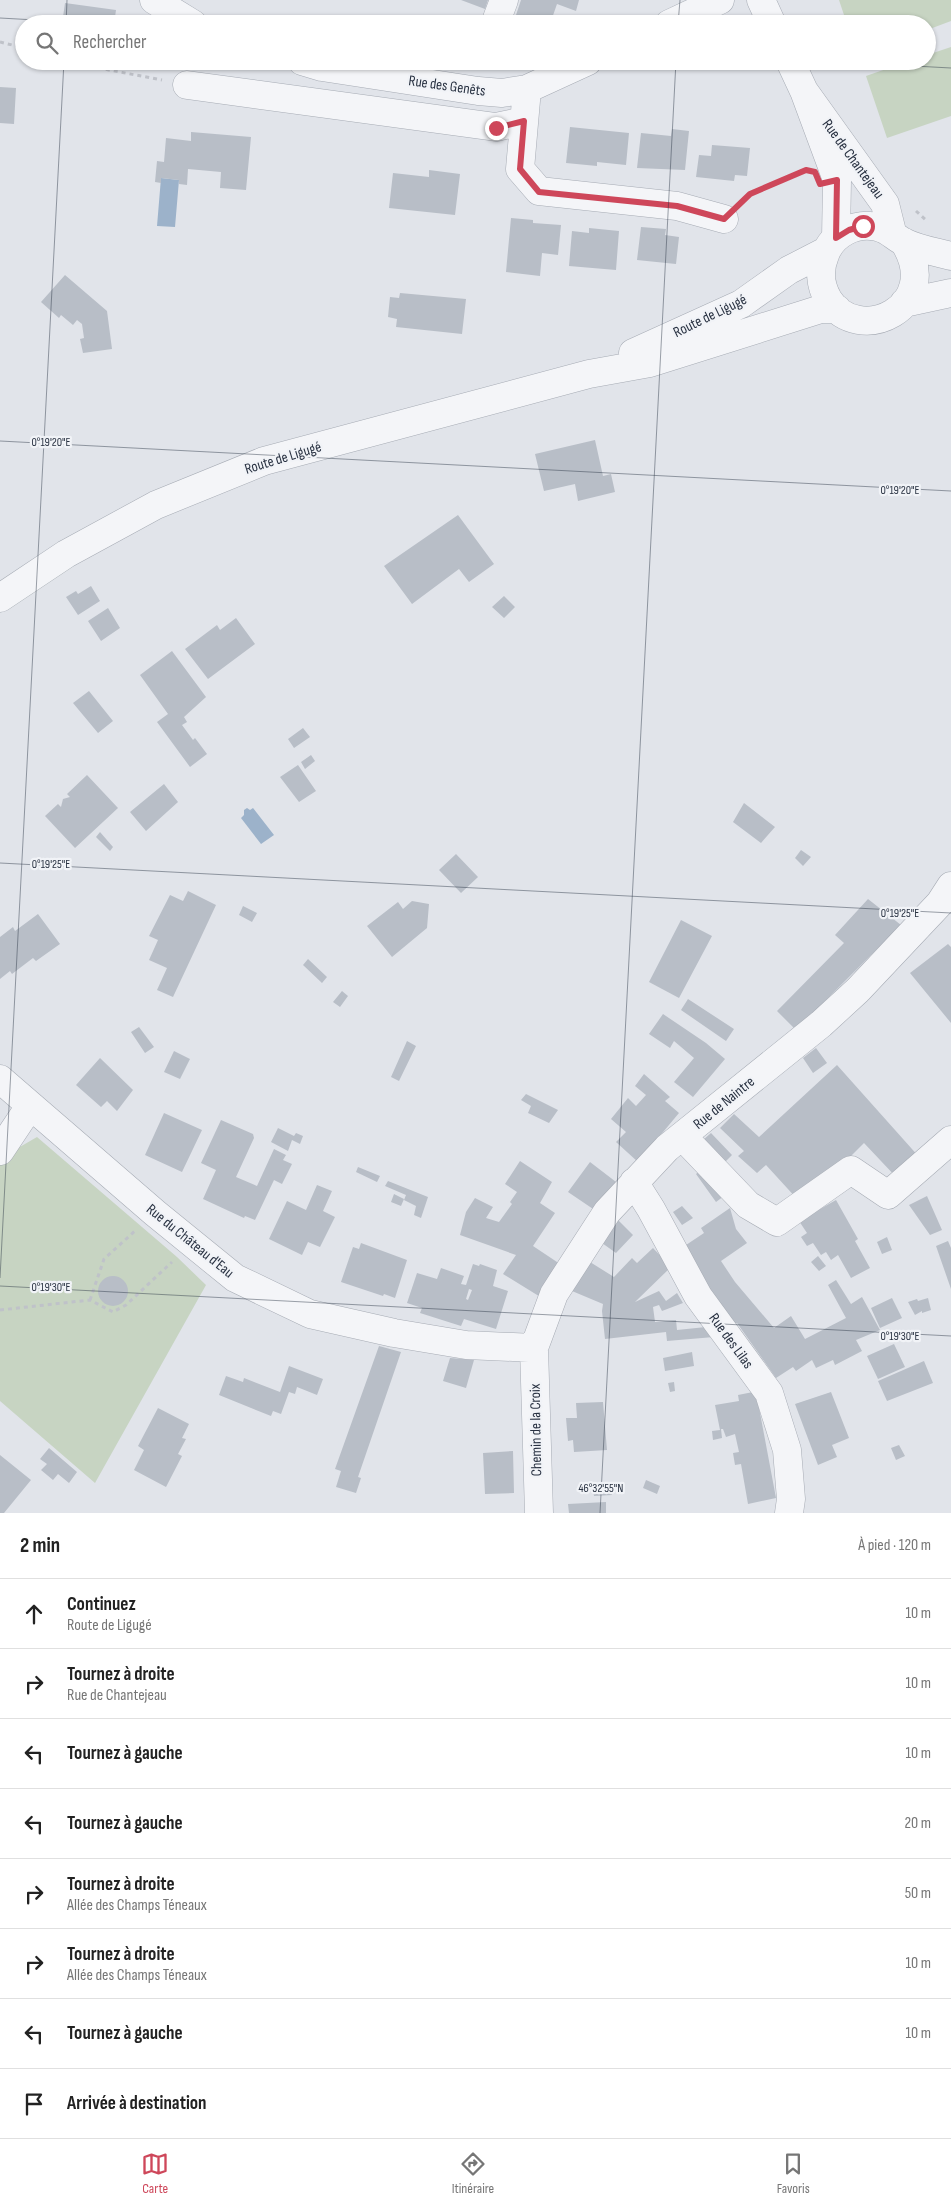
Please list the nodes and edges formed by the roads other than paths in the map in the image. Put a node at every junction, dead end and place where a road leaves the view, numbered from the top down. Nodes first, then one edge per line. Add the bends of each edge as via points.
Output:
1 (154, 0) edge
2 (504, 0) edge
3 (720, 0) edge
4 (761, 0) edge
5 (178, 15) edge
6 (499, 15) edge
7 (688, 15) edge
8 (768, 15) edge
9 (341, 70) edge
10 (551, 70) edge
11 (794, 70) edge
12 (187, 85) road end
13 (527, 89) junction
14 (804, 91) junction
15 (524, 121) junction
16 (724, 219) road end
17 (898, 237) junction
18 (831, 244) junction
19 (951, 256) edge
20 (951, 293) edge
21 (904, 303) junction
22 (837, 309) junction
23 (589, 374) junction
24 (0, 598) edge
25 (951, 886) edge
26 (0, 1079) edge
27 (30, 1106) junction
28 (683, 1136) junction
29 (951, 1140) edge
30 (0, 1151) edge
31 (634, 1182) junction
32 (534, 1348) junction
33 (539, 1513) edge
34 (789, 1513) edge

1 - 5 street
2 - 6 street
3 - 7 street
4 - 8 street
9 - 13 street, Rue des Genêts via 478,92
10 - 13 street, Rue des Genêts
11 - 14 street, Rue de Chantejeau
12 - 15 street via 496,128
13 - 15 street
14 - 17 street, Rue de Chantejeau via 885,204
14 - 18 street, Rue de Chantejeau via 837,180
15 - 16 street via 520,169 539,192 677,206
17 - 18 street, Route de Ligugé via 878,227 863,226 849,230
17 - 19 street, Route de Ligugé
17 - 21 street via 912,254 915,269 914,284
18 - 22 street via 821,263 823,288
18 - 23 street, Route de Ligugé via 741,304
20 - 21 street
21 - 22 street via 897,311 867,321 851,318
22 - 23 street, Route de Ligugé via 821,309 787,318 650,363
23 - 24 street, Route de Ligugé via 264,461 156,505 66,554
25 - 28 street, Rue de Naintre via 940,903 852,996
26 - 27 street, Rue du Château d'Eau
27 - 30 street
27 - 32 street, Rue du Château d'Eau via 235,1278 310,1314 466,1345
28 - 29 street via 748,1205 777,1222 852,1170 888,1195
28 - 31 street, Rue de Naintre
31 - 32 street, Rue de Naintre via 607,1212 554,1294
31 - 34 street, Rue des Lilas via 698,1296 769,1393 787,1450 792,1499
32 - 33 street, Chemin de la Croix

